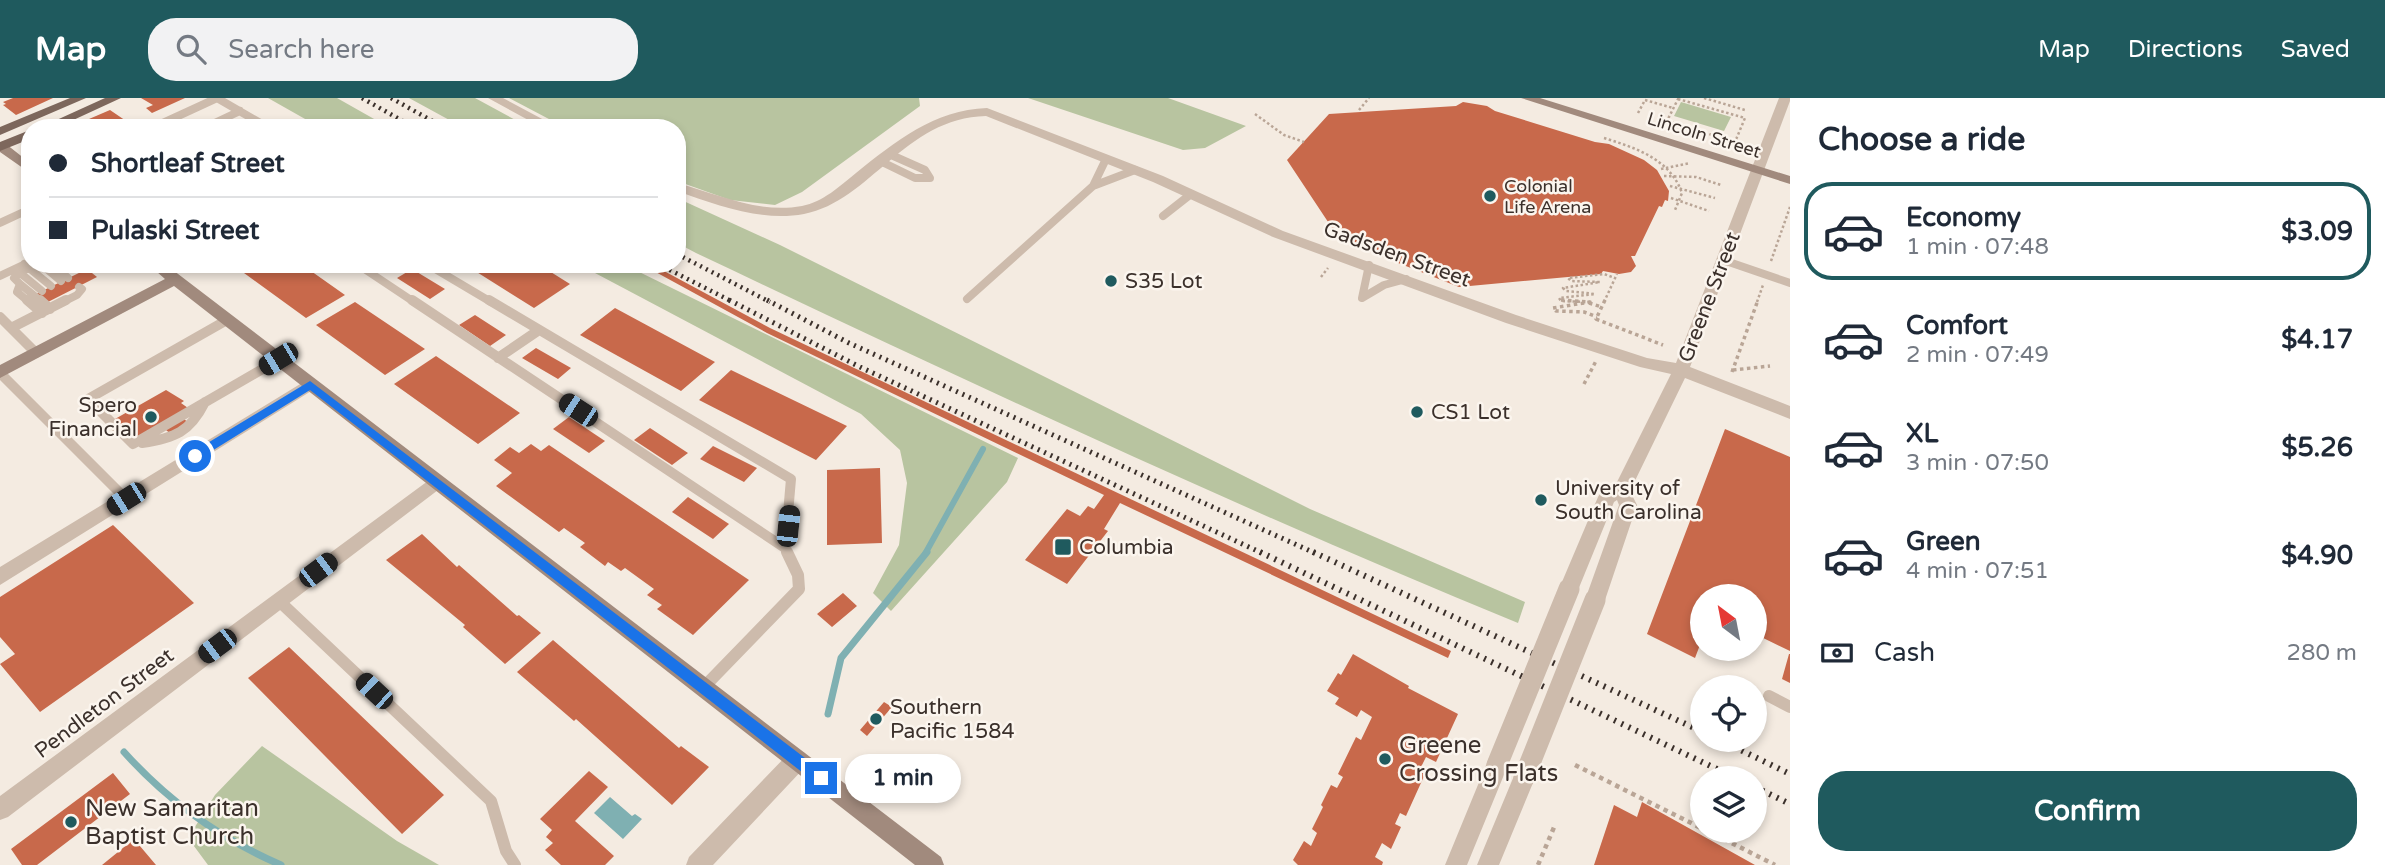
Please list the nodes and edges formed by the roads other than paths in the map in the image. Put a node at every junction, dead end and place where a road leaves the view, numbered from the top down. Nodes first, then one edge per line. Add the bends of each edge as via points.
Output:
1 (80, 98) edge
2 (115, 98) edge
3 (217, 98) edge
4 (495, 98) edge
5 (1527, 98) edge
6 (1560, 98) edge
7 (1785, 98) edge
8 (62, 106) junction
9 (240, 111) junction
10 (28, 119) edge
11 (44, 119) edge
12 (67, 119) edge
13 (172, 119) edge
14 (223, 119) edge
15 (254, 119) edge
16 (536, 119) edge
17 (21, 122) edge
18 (2, 129) edge
19 (21, 130) edge
20 (21, 138) edge
21 (0, 147) edge
22 (884, 158) junction
23 (1106, 159) junction
24 (21, 162) edge
25 (1759, 166) junction
26 (1135, 170) junction
27 (1790, 170) edge
28 (1790, 180) edge
29 (1093, 186) junction
30 (686, 189) edge
31 (1191, 194) junction
32 (21, 213) edge
33 (1163, 216) dead end
34 (0, 222) edge
35 (1723, 260) junction
36 (1369, 265) junction
37 (21, 268) edge
38 (21, 271) edge
39 (32, 273) edge
40 (54, 273) edge
41 (59, 273) edge
42 (166, 273) edge
43 (370, 273) edge
44 (442, 273) edge
45 (0, 276) edge
46 (1406, 279) junction
47 (175, 280) junction
48 (1790, 283) edge
49 (47, 289) dead end
50 (967, 299) dead end
51 (1, 318) edge
52 (227, 320) junction
53 (11, 328) junction
54 (539, 330) junction
55 (36, 353) junction
56 (498, 358) junction
57 (278, 359) junction
58 (1681, 370) junction
59 (0, 373) edge
60 (310, 384) junction
61 (1790, 413) edge
62 (436, 482) junction
63 (1621, 491) junction
64 (126, 499) junction
65 (785, 548) junction
66 (0, 577) edge
67 (278, 600) junction
68 (704, 688) junction
69 (1769, 696) dead end
70 (1790, 707) edge
71 (797, 760) junction
72 (0, 809) edge
73 (515, 865) edge
74 (697, 865) edge
75 (933, 865) edge
76 (1456, 865) edge
77 (1488, 865) edge

1 - 8 main road
2 - 12 main road
3 - 9 lane
3 - 13 lane
4 - 16 street
5 - 25 street, Lincoln Street
6 - 25 street, Lincoln Street
7 - 25 street, Greene Street
8 - 10 main road
8 - 11 main road
9 - 14 lane
9 - 15 lane
17 - 18 main road
19 - 21 main road via 6,137
20 - 21 main road
21 - 24 street
22 - 22 lane via 915,178 930,178 925,170
22 - 23 street, Gadsden Street via 949,116 971,112 998,115
22 - 30 street via 825,203 791,212 764,211
23 - 26 street, Gadsden Street
23 - 29 lane
25 - 27 street, Lincoln Street
25 - 28 street, Lincoln Street
25 - 35 street, Greene Street
26 - 29 lane
26 - 31 street, Gadsden Street
29 - 50 lane
31 - 33 lane
31 - 36 street, Gadsden Street via 1278,234
32 - 34 lane
35 - 48 lane
35 - 58 street, Greene Street
36 - 46 street, Gadsden Street
36 - 46 lane via 1362,298
37 - 45 lane
38 - 53 lane via 14,278 20,284 62,299
39 - 49 lane
40 - 41 lane via 65,280
42 - 47 street
43 - 56 lane
44 - 54 lane
46 - 58 street, Gadsden Street via 1511,319
47 - 52 street
47 - 55 street
51 - 53 lane
52 - 57 street
52 - 57 lane via 88,399 133,444 167,439 195,422 205,402
53 - 55 lane
54 - 56 lane
54 - 65 lane via 788,476 792,483
55 - 59 street
56 - 65 lane
57 - 60 street
58 - 61 street, Gadsden Street
58 - 63 street, Greene Street
59 - 64 lane
60 - 62 street
60 - 64 street
62 - 67 street, Pendleton Street
62 - 68 street
63 - 76 street, Greene Street, bridge via 1607,497
63 - 77 street, Greene Street, bridge via 1628,505 1595,600
64 - 66 street
65 - 68 lane via 798,575 799,589
67 - 72 street, Pendleton Street
67 - 73 lane via 491,802
68 - 71 street
69 - 70 lane
71 - 74 street
71 - 75 street

